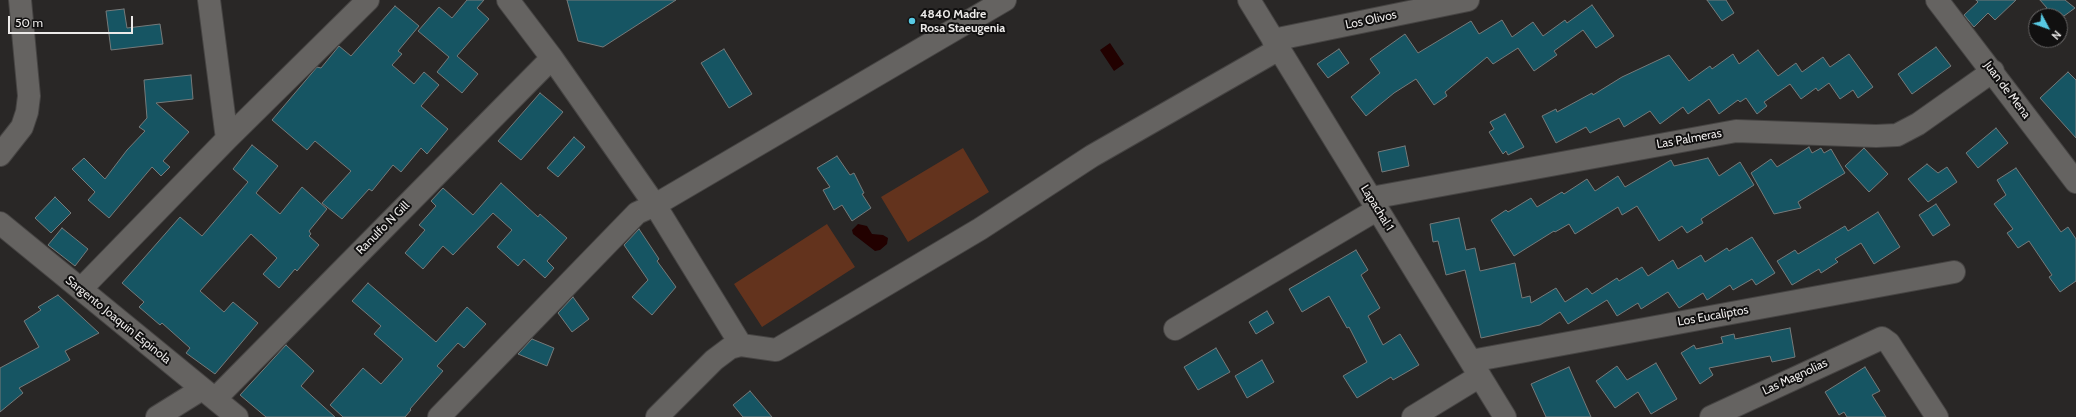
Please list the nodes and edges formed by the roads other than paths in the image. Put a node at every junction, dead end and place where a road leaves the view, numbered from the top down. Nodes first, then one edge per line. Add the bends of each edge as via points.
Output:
1 (20, 0) edge
2 (209, 0) edge
3 (368, 0) edge
4 (508, 0) edge
5 (1005, 0) edge
6 (1249, 0) edge
7 (1468, 0) edge
8 (1937, 0) edge
9 (1276, 45) junction
10 (552, 58) junction
11 (1993, 71) junction
12 (227, 139) junction
13 (0, 155) edge
14 (2076, 182) edge
15 (1374, 204) junction
16 (655, 205) junction
17 (0, 223) edge
18 (1954, 272) dead end
19 (81, 289) junction
20 (1175, 329) dead end
21 (741, 345) junction
22 (1476, 368) junction
23 (209, 394) junction
24 (157, 417) edge
25 (237, 417) edge
26 (439, 417) edge
27 (657, 417) edge
28 (1413, 417) edge
29 (1505, 417) edge
30 (1711, 417) edge
31 (1937, 417) edge

1 - 13 street via 29,96 27,112 22,127
2 - 12 street
3 - 12 street
4 - 10 street
5 - 16 street
6 - 9 street, Lapachal 1
7 - 9 street, Los Olivos
8 - 11 street, Juan de Mena
9 - 15 street, Lapachal 1
9 - 21 street, Los Olivos via 1092,156 980,229 776,350
10 - 16 street
10 - 23 street, Ranulfo N Gill
11 - 14 street, Juan de Mena
11 - 15 street, Las Palmeras via 1918,124 1897,135 1736,131
12 - 19 street
15 - 20 street
15 - 22 street, Lapachal 1
16 - 21 street
16 - 26 street via 637,212
17 - 19 street, Sargento Joaquin Espinola
18 - 22 street, Los Eucaliptos
19 - 23 street, Sargento Joaquin Espinola
21 - 27 street via 730,348 714,360
22 - 28 street
22 - 29 street, Lapachal 1
23 - 24 street, Ranulfo N Gill
23 - 25 street, Sargento Joaquin Espinola
30 - 31 street, Las Magnolias via 1879,338 1889,343

